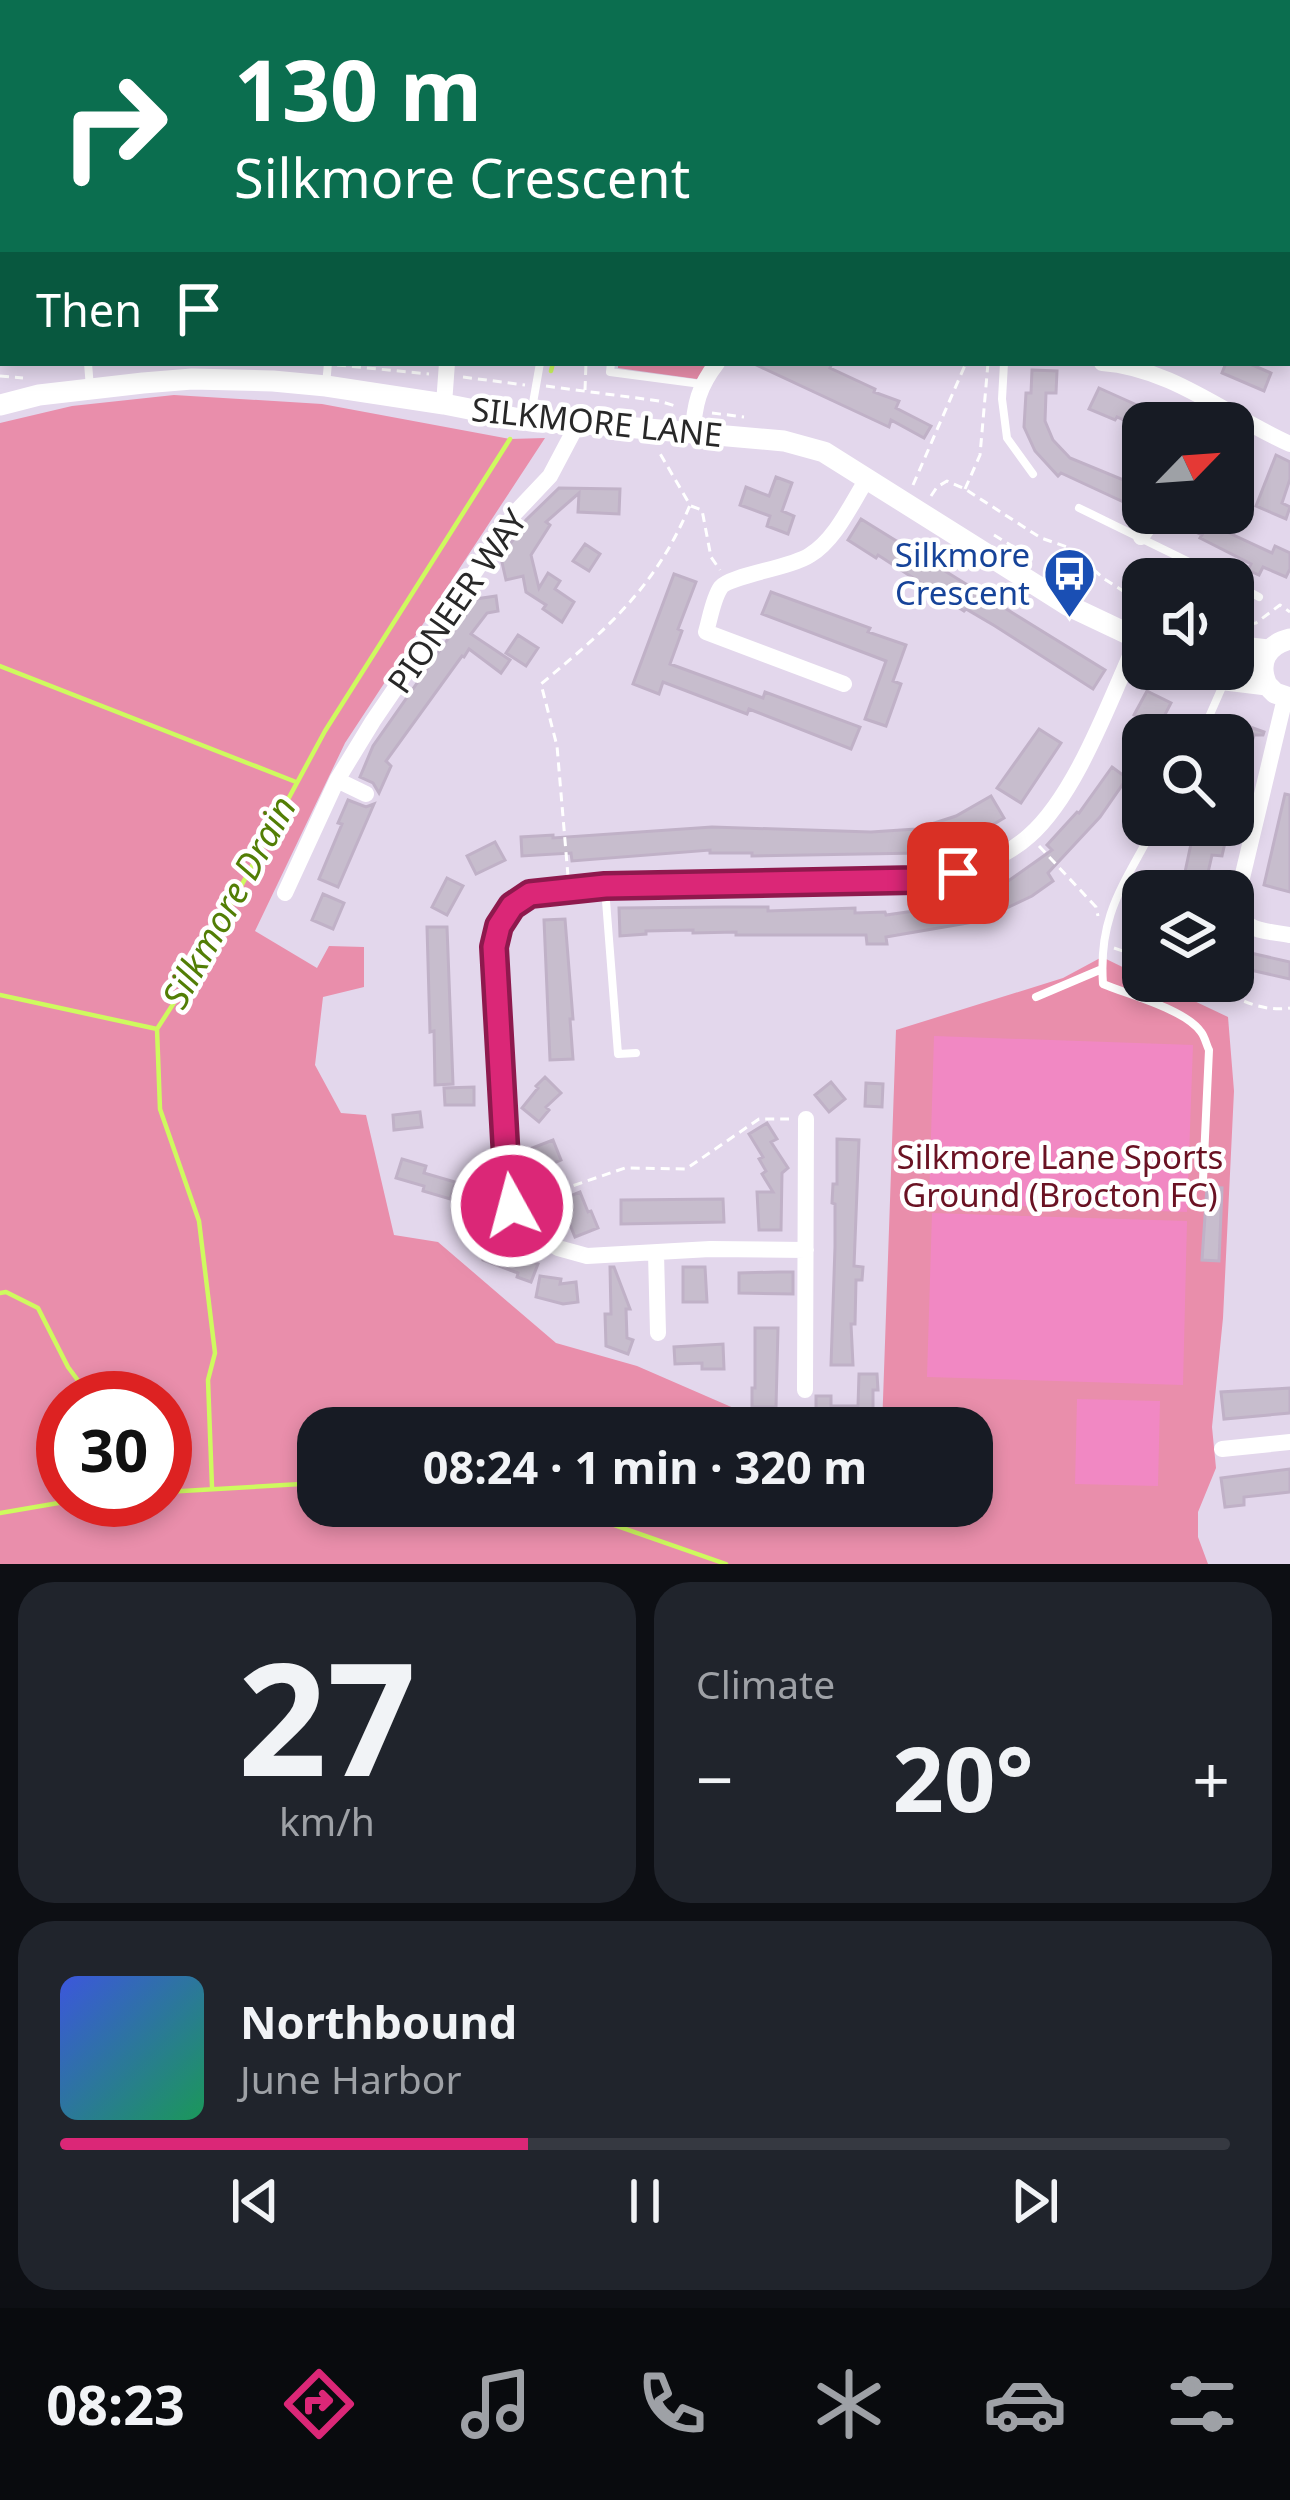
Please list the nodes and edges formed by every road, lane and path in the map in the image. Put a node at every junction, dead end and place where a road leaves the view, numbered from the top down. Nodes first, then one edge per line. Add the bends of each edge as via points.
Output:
1 (88, 366) edge
2 (348, 366) edge
3 (539, 366) edge
4 (586, 366) edge
5 (611, 366) edge
6 (715, 366) edge
7 (965, 366) edge
8 (988, 366) edge
9 (1004, 366) edge
10 (1128, 366) edge
11 (453, 370) edge
12 (214, 371) edge
13 (327, 374) edge
14 (429, 374) dead end
15 (519, 384) dead end
16 (702, 385) junction
17 (548, 386) dead end
18 (90, 389) junction
19 (585, 390) junction
20 (1204, 402) edge
21 (444, 404) junction
22 (0, 405) edge
23 (682, 408) dead end
24 (530, 422) junction
25 (578, 423) junction
26 (646, 430) junction
27 (1254, 430) edge
28 (693, 434) junction
29 (1290, 444) edge
30 (1033, 474) dead end
31 (867, 479) junction
32 (913, 487) dead end
33 (965, 489) junction
34 (930, 497) dead end
35 (690, 506) junction
36 (1079, 508) dead end
37 (1143, 534) edge
38 (1141, 537) junction
39 (1182, 558) edge
40 (728, 582) junction
41 (1122, 590) edge
42 (1254, 594) edge
43 (1259, 597) dead end
44 (1290, 612) edge
45 (1290, 624) edge
46 (1254, 625) edge
47 (1122, 631) edge
48 (1278, 644) edge
49 (1254, 673) edge
50 (1122, 677) edge
51 (844, 684) dead end
52 (1281, 694) edge
53 (337, 780) junction
54 (366, 794) dead end
55 (1029, 836) junction
56 (1143, 846) edge
57 (605, 886) junction
58 (570, 890) junction
59 (285, 893) dead end
60 (1290, 935) edge
61 (1105, 944) junction
62 (1122, 950) edge
63 (1102, 969) junction
64 (1036, 998) dead end
65 (1246, 1002) edge
66 (1290, 1008) edge
67 (636, 1053) dead end
68 (806, 1119) joint
69 (1203, 1180) dead end
70 (512, 1206) junction
71 (806, 1250) junction
72 (656, 1252) junction
73 (658, 1334) dead end
74 (806, 1390) dead end
75 (1290, 1442) edge
76 (1222, 1449) dead end

1 - 18 lane
2 - 14 path
3 - 24 lane
4 - 19 path
5 - 16 lane via 610,372
6 - 16 street
7 - 32 path
8 - 33 path via 980,455
9 - 30 lane via 1007,438
10 - 20 street
11 - 15 path
11 - 21 street
12 - 13 street, SILKMORE LANE
12 - 18 street, SILKMORE LANE
13 - 21 street, SILKMORE LANE
16 - 28 street
17 - 19 path
18 - 22 street, SILKMORE LANE
19 - 23 path
21 - 24 street, SILKMORE LANE
24 - 25 street, SILKMORE LANE
25 - 26 street, SILKMORE LANE
25 - 53 street, PIONEER WAY via 550,476 515,513
26 - 28 street, SILKMORE LANE
26 - 35 path
27 - 29 street
28 - 31 street, SILKMORE LANE via 784,441 824,452
31 - 40 street via 807,558
31 - 47 street, SILKMORE LANE
33 - 34 path via 947,481
33 - 41 path via 1070,548
35 - 40 path via 702,510 711,557
35 - 58 path via 650,580 541,684 557,746
36 - 38 lane
37 - 38 street
38 - 39 lane
40 - 51 street via 706,632
42 - 43 lane
44 - 46 path via 1280,605
45 - 48 street
48 - 52 street via 1262,668
49 - 52 street
50 - 55 street via 1064,794
52 - 60 street via 1237,899 1246,925
53 - 54 street
53 - 59 street, PIONEER WAY
55 - 57 street via 991,861 916,880
55 - 61 path via 1096,908
56 - 61 lane via 1114,897
57 - 58 street
57 - 67 lane via 619,1054
58 - 70 street via 530,894 512,906 494,947
61 - 62 path
61 - 63 lane
63 - 64 lane
63 - 69 lane via 1103,984 1202,1032 1209,1050
65 - 66 path
68 - 70 path via 759,1119 686,1168 625,1168
68 - 71 street
70 - 72 street via 528,1229 558,1248 587,1256
71 - 72 street
71 - 74 street
72 - 73 street
75 - 76 street

